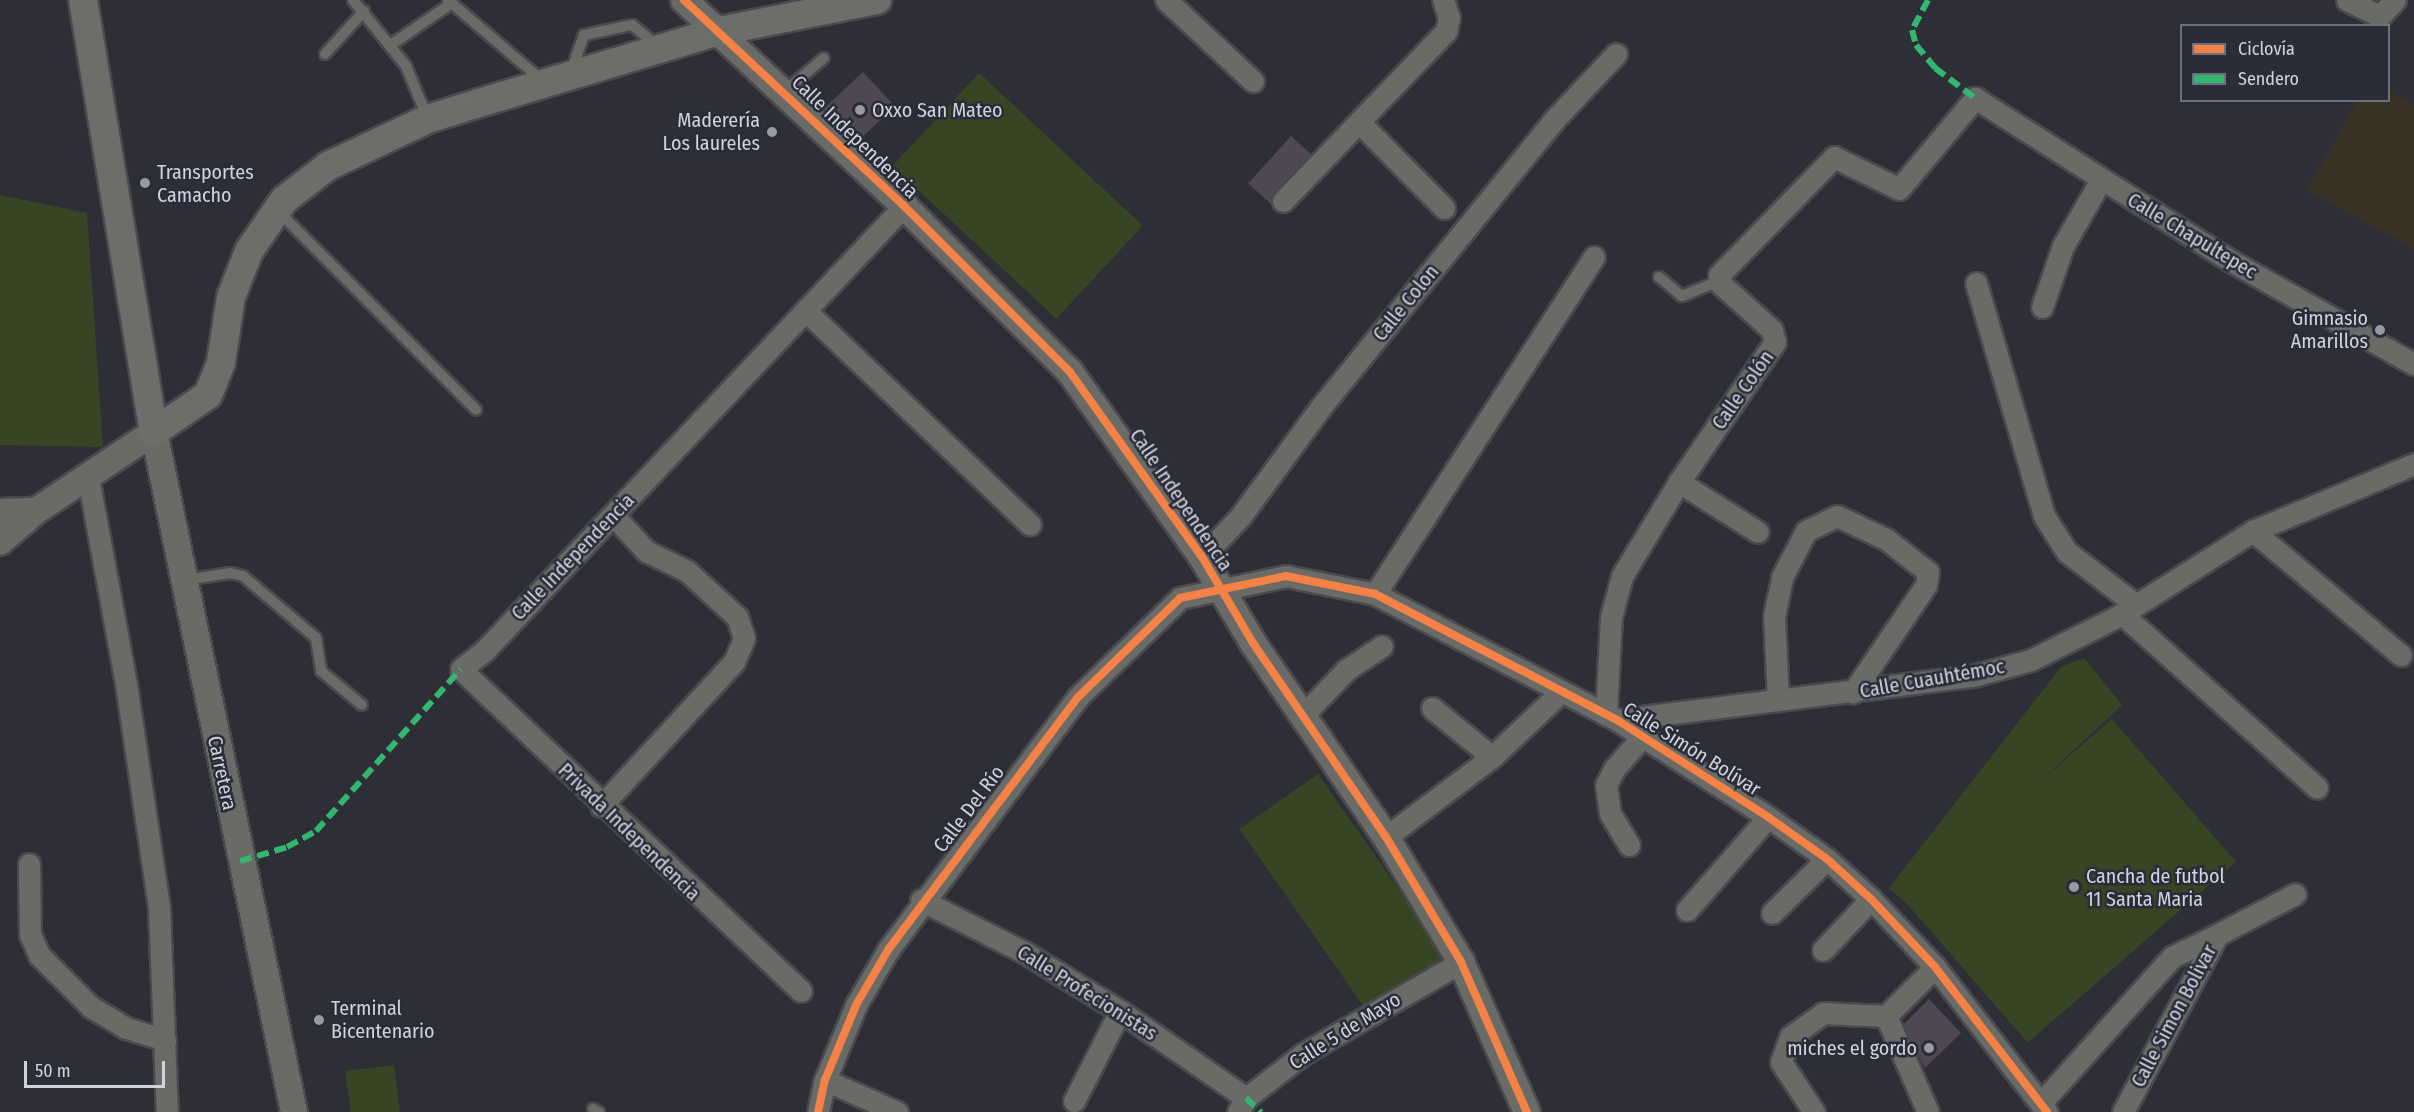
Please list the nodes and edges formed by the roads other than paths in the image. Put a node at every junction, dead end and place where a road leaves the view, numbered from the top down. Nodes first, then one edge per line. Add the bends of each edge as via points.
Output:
1 (83, 0) edge
2 (353, 0) edge
3 (684, 0) edge
4 (878, 0) edge
5 (1166, 0) edge
6 (1443, 0) edge
7 (2346, 0) edge
8 (2395, 0) edge
9 (450, 2) edge
10 (364, 11) junction
11 (719, 31) junction
12 (392, 44) junction
13 (662, 49) junction
14 (325, 54) dead end
15 (1616, 54) dead end
16 (824, 58) dead end
17 (1253, 81) dead end
18 (559, 82) junction
19 (784, 92) junction
20 (429, 119) junction
21 (1359, 122) junction
22 (2101, 180) junction
23 (1283, 201) dead end
24 (904, 206) junction
25 (1444, 208) dead end
26 (277, 209) junction
27 (1594, 257) dead end
28 (1659, 277) dead end
29 (1719, 281) junction
30 (1976, 284) dead end
31 (2042, 307) dead end
32 (807, 312) junction
33 (2414, 364) edge
34 (476, 410) dead end
35 (154, 432) junction
36 (2414, 464) edge
37 (88, 477) junction
38 (1679, 482) junction
39 (36, 511) junction
40 (0, 512) edge
41 (613, 515) junction
42 (1030, 524) dead end
43 (2253, 531) junction
44 (1758, 532) dead end
45 (0, 542) edge
46 (1202, 557) junction
47 (181, 581) junction
48 (1220, 588) junction
49 (1375, 594) junction
50 (2128, 609) junction
51 (1382, 646) dead end
52 (2401, 655) dead end
53 (461, 669) joint
54 (1853, 692) junction
55 (1560, 693) junction
56 (1778, 700) junction
57 (362, 705) dead end
58 (1432, 708) dead end
59 (1304, 714) junction
60 (1612, 717) junction
61 (1642, 738) junction
62 (1492, 757) junction
63 (2317, 788) dead end
64 (601, 806) junction
65 (1768, 817) junction
66 (1386, 837) junction
67 (1629, 845) dead end
68 (1827, 859) junction
69 (29, 864) dead end
70 (2295, 894) dead end
71 (1871, 899) junction
72 (921, 900) junction
73 (1687, 910) dead end
74 (1772, 913) dead end
75 (2217, 935) junction
76 (1823, 950) dead end
77 (1461, 962) junction
78 (1935, 967) junction
79 (801, 991) dead end
80 (1120, 1011) junction
81 (1886, 1016) junction
82 (165, 1040) junction
83 (825, 1080) junction
84 (1074, 1101) dead end
85 (1242, 1105) edge
86 (2044, 1107) edge
87 (167, 1112) edge
88 (294, 1112) edge
89 (818, 1112) edge
90 (897, 1112) edge
91 (1527, 1112) edge
92 (1814, 1112) edge
93 (1928, 1112) edge
94 (2123, 1112) edge

1 - 35 main road
2 - 10 lane
3 - 11 street, Calle Independencia
4 - 11 main road
5 - 17 street
6 - 21 street via 1449,18 1446,31
7 - 8 street via 2380,16
9 - 12 lane
9 - 18 lane
10 - 12 lane
10 - 14 lane
11 - 13 main road
11 - 19 street, Calle Independencia
12 - 20 lane
13 - 18 main road
13 - 18 lane via 632,25 584,35
15 - 46 street, Calle Colon via 1553,121 1320,408 1240,517
16 - 19 lane
18 - 20 main road
19 - 24 street, Calle Independencia
20 - 26 main road via 328,166
21 - 23 street
21 - 25 street
22 - 29 street, Calle Chapultepec via 1975,98 1899,189 1833,157 1719,275
22 - 31 street via 2063,246
22 - 33 street, Calle Chapultepec via 2231,261
24 - 32 street, Calle Independencia
24 - 46 street, Calle Independencia via 1070,372
26 - 34 lane
26 - 35 main road via 249,251 231,297 220,362 208,395
27 - 49 street
28 - 29 lane via 1682,296
29 - 38 street, Calle Colón via 1772,330 1775,342
30 - 50 street via 2043,516 2067,552
32 - 41 street, Calle Independencia
32 - 42 street
35 - 37 street
35 - 47 street, Carretera
36 - 43 street, Calle Cuauhtémoc
37 - 39 street
37 - 82 street via 126,684 159,907
38 - 44 street
38 - 60 street, Calle Colón via 1622,576 1611,616
39 - 40 street
39 - 45 street
41 - 53 street, Calle Independencia
41 - 64 street via 646,551 687,571 737,617 744,638 734,663
43 - 50 street, Calle Cuauhtémoc
43 - 52 street
46 - 48 street, Calle Independencia
47 - 57 lane via 230,573 243,576 316,638 321,671
47 - 88 street, Carretera
48 - 49 street, Calle Simón Bolívar via 1286,576
48 - 59 street, Calle Independencia
48 - 72 street, Calle Del Río via 1180,598 1078,697
49 - 55 street, Calle Simón Bolívar
50 - 54 street, Calle Cuauhtémoc via 2031,660 1976,675
50 - 63 street
51 - 59 street via 1346,670
53 - 64 street, Privada Independencia
54 - 56 street, Calle Cuauhtémoc
54 - 56 street via 1926,585 1928,572 1886,539 1837,516 1806,531 1782,577 1774,616
55 - 60 street, Calle Simón Bolívar
55 - 62 street
56 - 60 street, Calle Cuauhtémoc
58 - 62 street
59 - 66 street, Calle Independencia
60 - 61 street, Calle Simón Bolívar
61 - 65 street, Calle Simón Bolívar
61 - 67 street via 1614,769 1606,785 1611,813
62 - 66 street
64 - 79 street, Privada Independencia
65 - 68 street, Calle Simón Bolívar
65 - 73 street
66 - 77 street, Calle Independencia
68 - 71 street, Calle Simón Bolívar
68 - 74 street
69 - 82 street via 30,934 39,955 91,1007 126,1028
70 - 75 street, Calle Simon Bolivar
71 - 76 street
71 - 78 street, Calle Simón Bolívar
72 - 80 street, Calle Profecionistas via 1024,952
72 - 83 street, Calle Del Río via 856,1005
75 - 86 street via 2172,957
75 - 94 street, Calle Simon Bolivar
77 - 85 street, Calle 5 de Mayo via 1303,1054
77 - 91 street, Calle Independencia
78 - 81 street
78 - 86 street, Calle Simón Bolívar
80 - 84 street
80 - 85 street, Calle Profecionistas
81 - 92 street via 1823,1013 1790,1037 1781,1062
81 - 93 street
82 - 87 street
83 - 89 street, Calle Del Río
83 - 90 street

